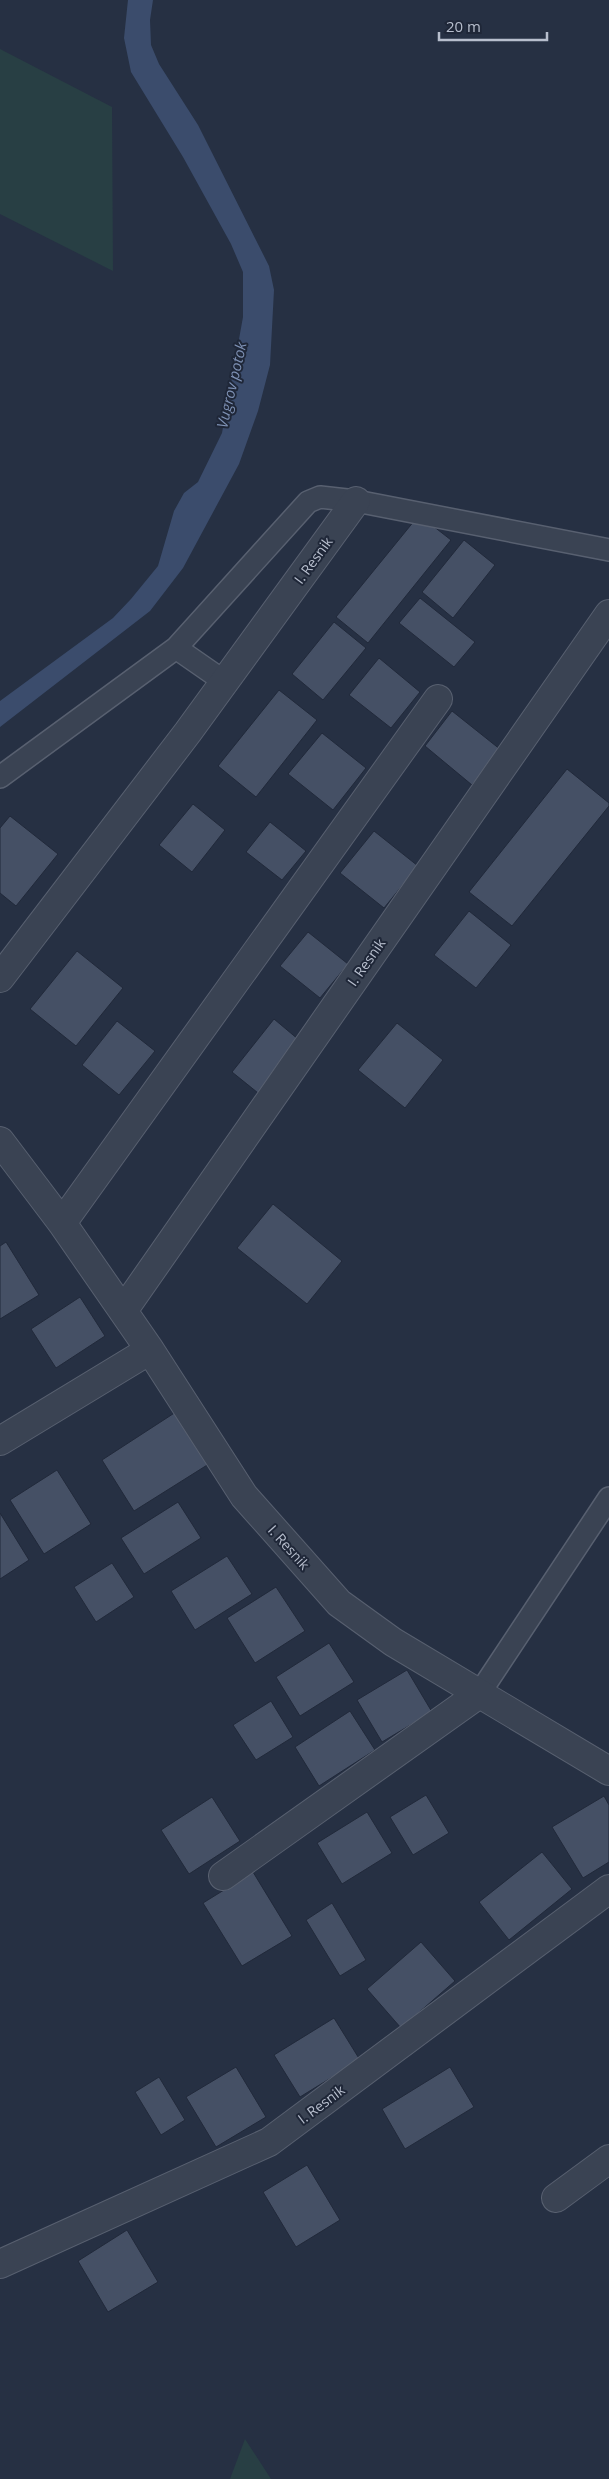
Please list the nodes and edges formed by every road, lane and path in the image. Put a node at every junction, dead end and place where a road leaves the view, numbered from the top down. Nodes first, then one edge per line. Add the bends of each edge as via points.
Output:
1 (356, 501) junction
2 (609, 550) edge
3 (609, 614) edge
4 (176, 648) junction
5 (225, 682) junction
6 (438, 699) dead end
7 (0, 778) edge
8 (0, 978) edge
9 (0, 1141) edge
10 (62, 1223) junction
11 (123, 1311) junction
12 (150, 1350) junction
13 (0, 1441) edge
14 (609, 1498) edge
15 (479, 1694) junction
16 (609, 1771) edge
17 (223, 1876) dead end
18 (609, 1889) edge
19 (609, 2159) edge
20 (556, 2198) dead end
21 (0, 2264) edge

1 - 2 lane
1 - 4 lane via 320,496 308,502
1 - 5 street, I. Resnik
3 - 11 street, I. Resnik
4 - 5 lane
4 - 7 lane
5 - 8 street, I. Resnik
6 - 10 street
9 - 10 street, I. Resnik
10 - 11 street, I. Resnik
11 - 12 street, I. Resnik
12 - 13 street
12 - 15 street, I. Resnik via 244,1496 339,1604 393,1642
14 - 15 lane
15 - 16 street, I. Resnik
15 - 17 street
18 - 21 street, I. Resnik via 269,2142
19 - 20 street

